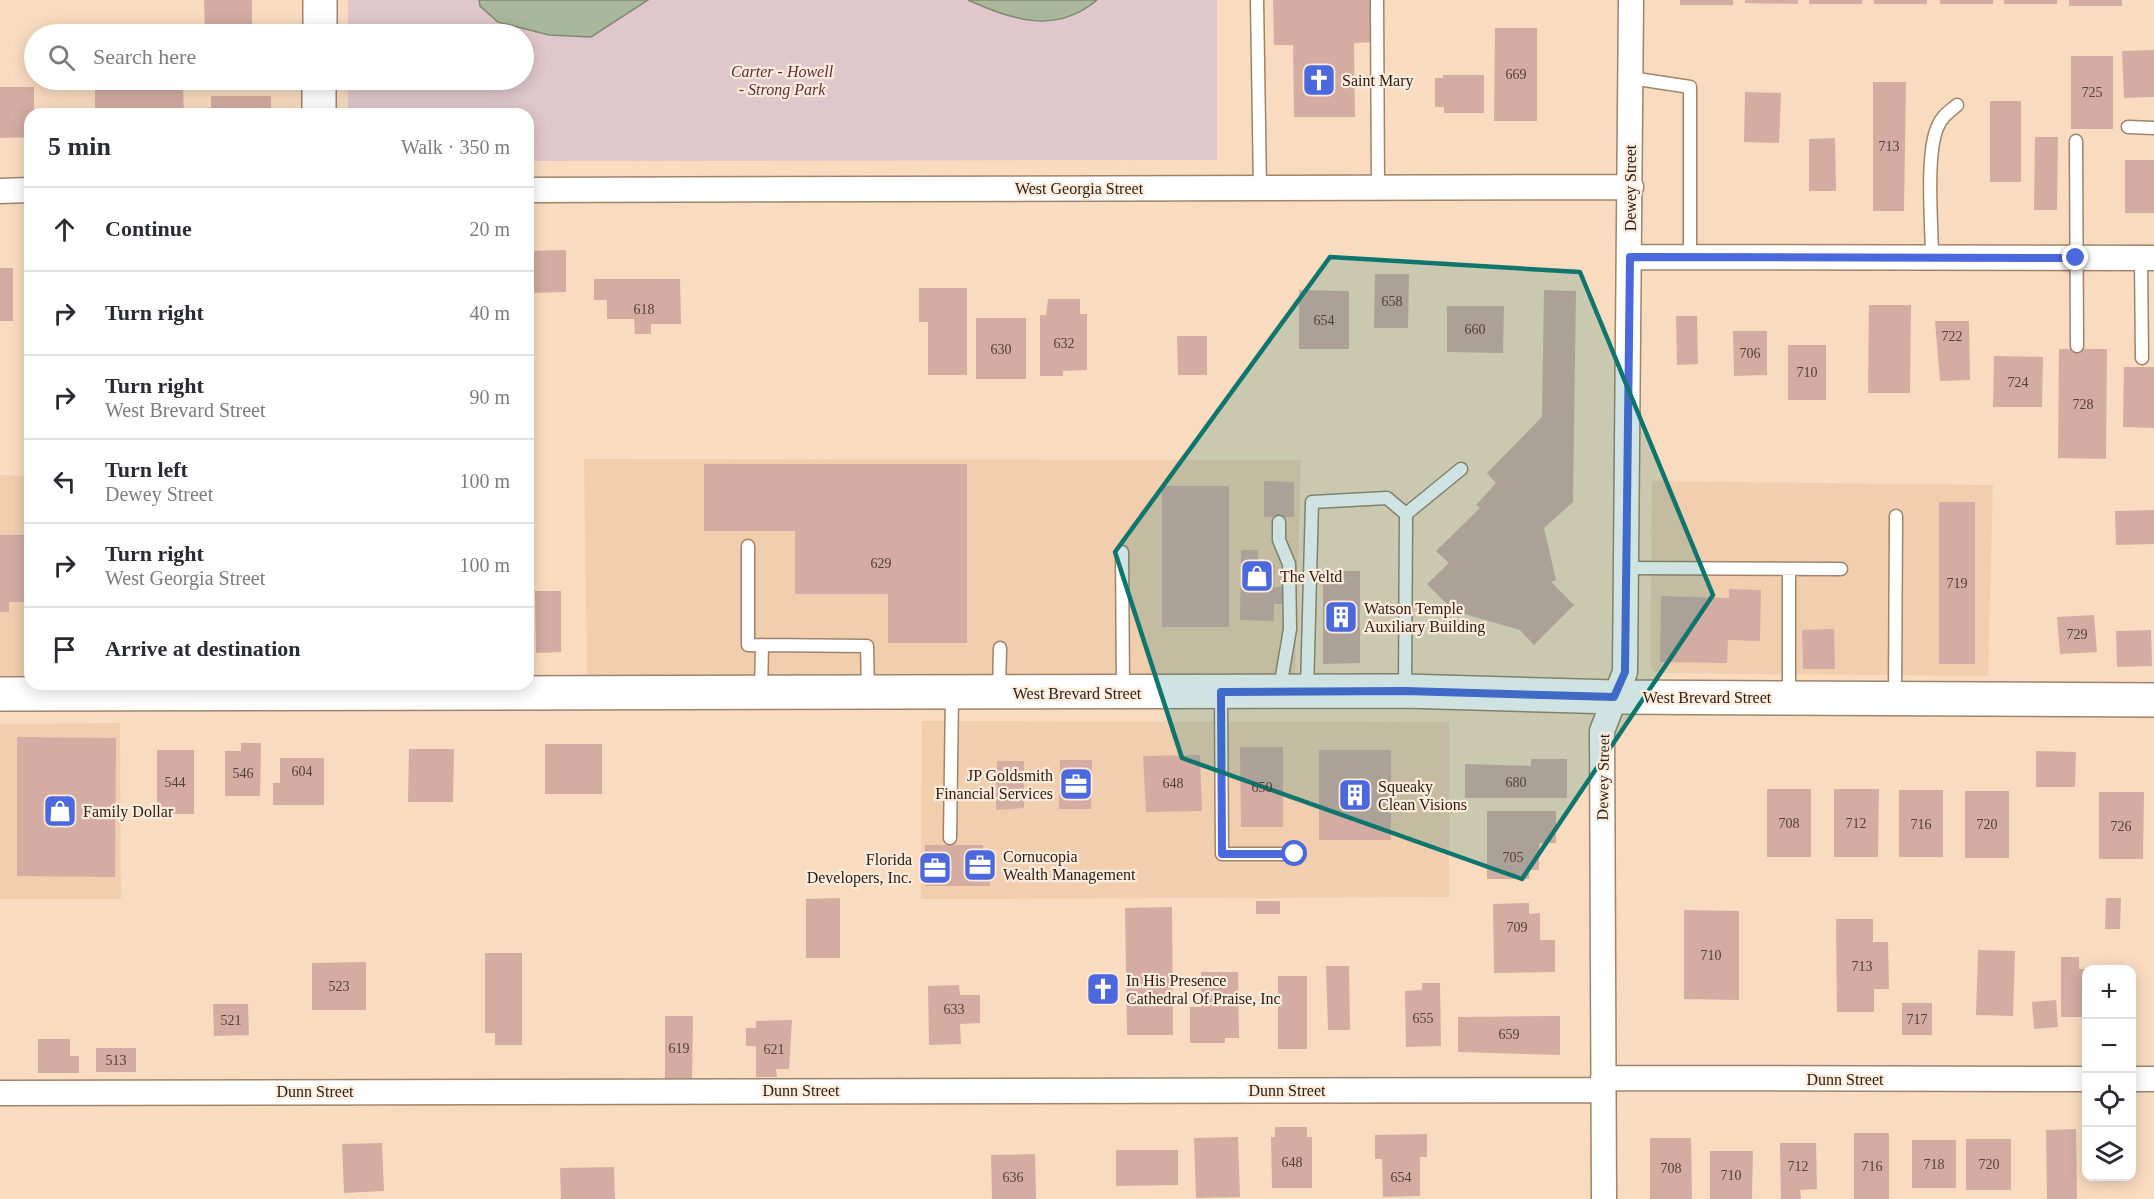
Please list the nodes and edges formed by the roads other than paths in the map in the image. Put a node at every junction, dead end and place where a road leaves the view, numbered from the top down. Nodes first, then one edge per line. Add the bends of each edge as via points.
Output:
1 (320, 0) edge
2 (1257, 0) edge
3 (1377, 0) edge
4 (1630, 0) edge
5 (320, 24) edge
6 (1631, 78) junction
7 (319, 90) edge
8 (1957, 105) dead end
9 (319, 108) edge
10 (2128, 127) dead end
11 (2154, 128) edge
12 (2076, 141) dead end
13 (1631, 187) junction
14 (1260, 188) junction
15 (1378, 188) junction
16 (534, 189) edge
17 (0, 190) edge
18 (24, 190) edge
19 (1630, 257) junction
20 (1690, 257) junction
21 (1932, 258) junction
22 (2076, 258) junction
23 (2148, 258) edge
24 (2077, 346) dead end
25 (2142, 358) dead end
26 (1461, 469) dead end
27 (1406, 514) junction
28 (1896, 516) dead end
29 (1279, 522) dead end
30 (748, 546) dead end
31 (1122, 552) dead end
32 (1626, 568) junction
33 (1789, 569) junction
34 (1841, 569) dead end
35 (762, 645) junction
36 (1000, 648) dead end
37 (30, 690) edge
38 (426, 690) edge
39 (1405, 691) junction
40 (1123, 692) junction
41 (1221, 692) junction
42 (1293, 692) junction
43 (761, 693) junction
44 (868, 693) junction
45 (952, 693) junction
46 (999, 693) junction
47 (0, 694) edge
48 (1614, 697) junction
49 (1789, 698) junction
50 (1895, 699) junction
51 (2154, 700) edge
52 (950, 838) dead end
53 (1295, 854) dead end
54 (2082, 1079) edge
55 (2136, 1079) edge
56 (2154, 1079) edge
57 (1603, 1084) junction
58 (0, 1093) edge
59 (1604, 1199) edge

1 - 5 street
2 - 14 lane
3 - 15 lane
4 - 6 street, Dewey Street
6 - 13 street, Dewey Street
6 - 20 lane via 1690,87
7 - 9 street
8 - 21 lane via 1944,116 1935,137
10 - 11 lane
12 - 22 lane
13 - 15 street, West Georgia Street
13 - 19 street, Dewey Street
14 - 15 street, West Georgia Street
14 - 16 street, West Georgia Street
17 - 18 street
19 - 20 street
19 - 32 street, Dewey Street
20 - 21 street
21 - 22 street
22 - 23 street
22 - 24 lane
23 - 25 lane
26 - 27 lane
27 - 39 lane
27 - 42 lane via 1387,498 1312,502
28 - 50 lane
29 - 42 lane via 1279,540 1289,564
30 - 35 lane via 748,645
31 - 40 lane
32 - 33 lane
32 - 48 street, Dewey Street via 1625,672
33 - 34 lane
33 - 49 lane
35 - 43 lane
35 - 44 lane via 867,646
36 - 46 lane
37 - 47 street, West Brevard Street
38 - 43 street, West Brevard Street
39 - 42 street, West Brevard Street
39 - 48 street, West Brevard Street
40 - 41 street, West Brevard Street
40 - 46 street, West Brevard Street
41 - 42 street, West Brevard Street
41 - 53 lane via 1222,854
43 - 44 street, West Brevard Street
44 - 45 street, West Brevard Street
45 - 46 street, West Brevard Street
45 - 52 lane
48 - 49 street, West Brevard Street
48 - 57 street, Dewey Street via 1602,731
49 - 50 street, West Brevard Street
50 - 51 street, West Brevard Street
54 - 57 street, Dunn Street
55 - 56 street
57 - 58 street, Dunn Street
57 - 59 street, Dewey Street

